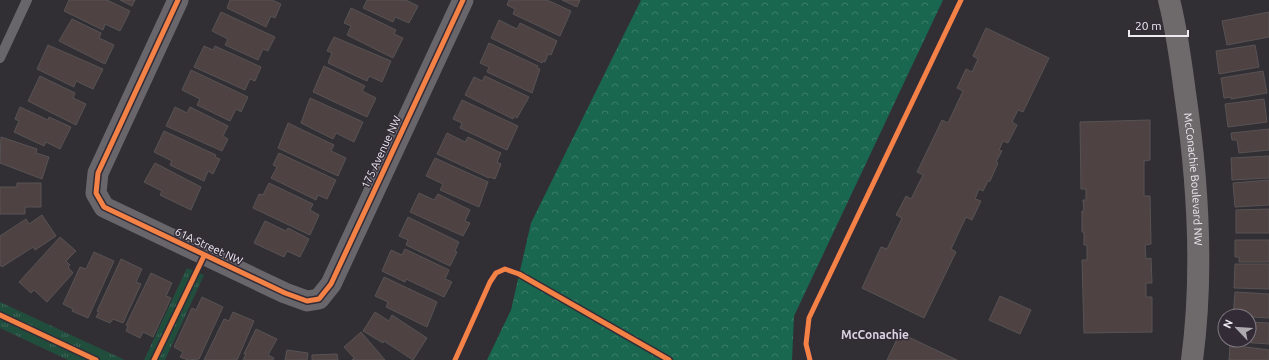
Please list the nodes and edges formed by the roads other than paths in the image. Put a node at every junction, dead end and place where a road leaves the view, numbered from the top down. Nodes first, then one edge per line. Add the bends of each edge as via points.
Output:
1 (27, 0) edge
2 (178, 0) edge
3 (463, 0) edge
4 (1169, 0) edge
5 (0, 58) edge
6 (307, 301) joint
7 (1192, 360) edge

1 - 5 lane
2 - 6 street, 61A Street NW via 98,172 96,193 104,207 204,256
3 - 6 street, 175 Avenue NW via 331,284 319,299
4 - 7 street, McConachie Boulevard NW via 1176,24 1191,133 1197,203 1199,279

